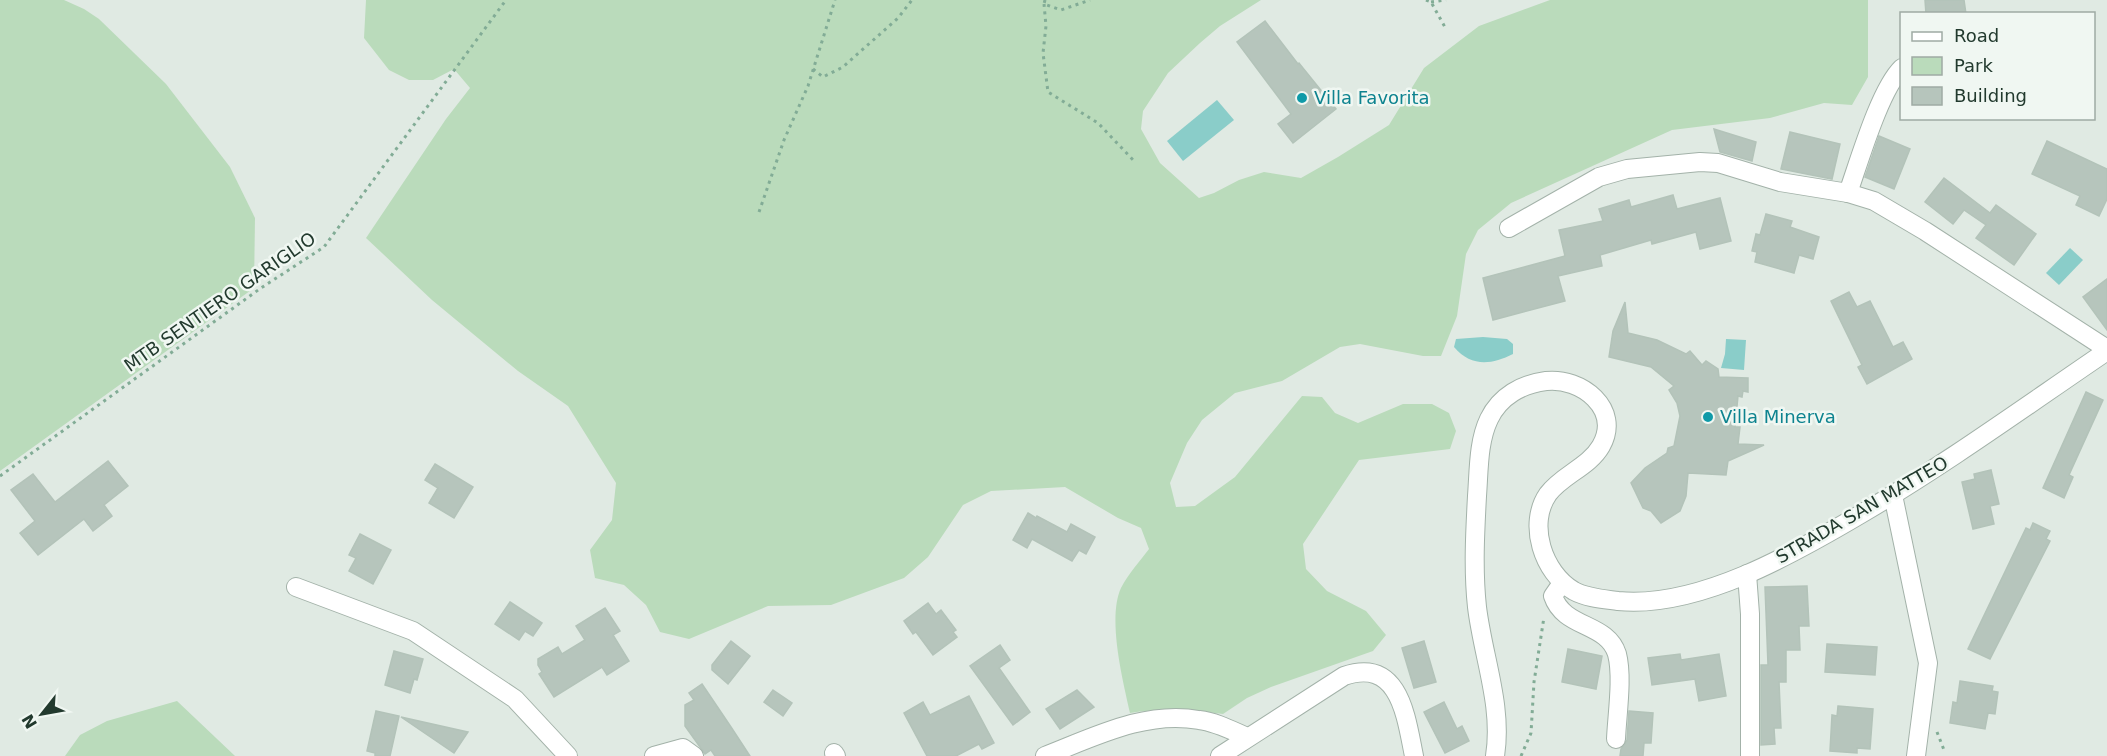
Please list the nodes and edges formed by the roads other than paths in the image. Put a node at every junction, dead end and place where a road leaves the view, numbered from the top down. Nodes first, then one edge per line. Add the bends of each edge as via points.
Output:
1 (1900, 70) edge
2 (1848, 193) junction
3 (1509, 228) dead end
4 (2107, 350) edge
5 (1893, 495) junction
6 (1747, 574) junction
7 (296, 587) dead end
8 (1558, 590) junction
9 (1247, 737) junction
10 (1616, 739) dead end
11 (568, 756) edge
12 (654, 756) edge
13 (694, 756) edge
14 (1045, 756) edge
15 (1220, 756) edge
16 (1414, 756) edge
17 (1495, 756) edge
18 (1750, 756) edge
19 (1916, 756) edge

1 - 2 street via 1882,99
2 - 3 street, STRADA SAN MATTEO via 1780,182 1718,163 1627,169 1599,177
2 - 4 street, STRADA SAN MATTEO via 1874,201 1925,231
4 - 5 street, STRADA SAN MATTEO
5 - 6 street, STRADA SAN MATTEO via 1800,550
5 - 19 street via 1928,663
6 - 8 street, STRADA SAN MATTEO via 1694,592 1632,602
6 - 18 street
7 - 11 street via 413,631 515,699
8 - 10 street via 1557,607 1564,615 1598,632 1617,655
8 - 17 street via 1540,543 1542,505 1550,491 1599,450 1605,439 1606,422 1602,408 1589,392 1554,380 1523,386 1498,404 1489,418 1481,447 1474,560 1477,608 1497,714
9 - 14 street via 1215,723 1170,717 1122,727
9 - 15 street
9 - 16 street via 1344,676 1370,672 1392,685 1399,696
12 - 13 street via 683,748

